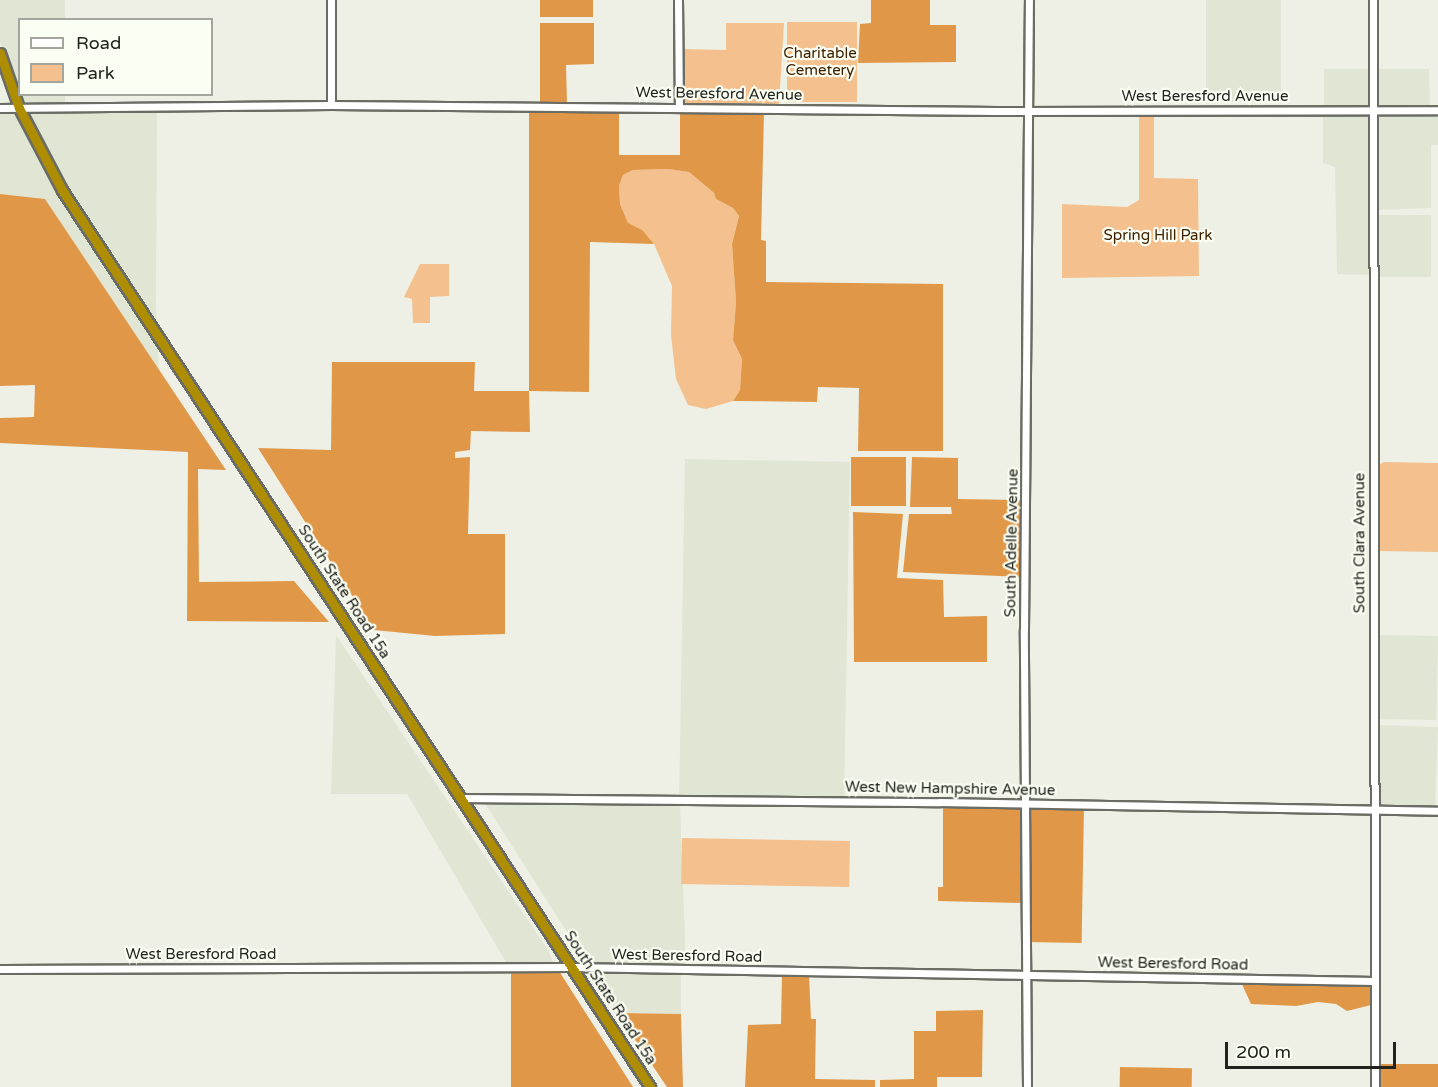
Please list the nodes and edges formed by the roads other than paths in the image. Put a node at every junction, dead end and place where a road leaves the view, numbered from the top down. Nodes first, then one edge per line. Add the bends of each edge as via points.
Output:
1 (331, 0) edge
2 (678, 0) edge
3 (1029, 0) edge
4 (1373, 0) edge
5 (0, 53) edge
6 (331, 105) junction
7 (679, 107) junction
8 (0, 108) edge
9 (20, 108) junction
10 (1374, 110) junction
11 (1438, 110) edge
12 (1029, 111) junction
13 (461, 798) junction
14 (1024, 803) junction
15 (1373, 810) junction
16 (1438, 811) edge
17 (572, 968) junction
18 (0, 969) edge
19 (1027, 974) junction
20 (1374, 981) junction
21 (650, 1087) edge
22 (1028, 1087) edge
23 (1375, 1087) edge

1 - 6 street
2 - 7 street
3 - 12 street, South Adelle Avenue
4 - 10 street, South Clara Avenue
5 - 9 highway, South State Road 15a
6 - 7 street, West Beresford Avenue
6 - 9 street, West Beresford Avenue
7 - 12 street, West Beresford Avenue
8 - 9 street, West Beresford Avenue
9 - 13 highway, South State Road 15a via 62,190
10 - 11 street, West Beresford Avenue
10 - 12 street, West Beresford Avenue
10 - 15 street, South Clara Avenue
12 - 14 street, South Adelle Avenue
13 - 14 street, West New Hampshire Avenue
13 - 17 highway, South State Road 15a
14 - 15 street, West New Hampshire Avenue
14 - 19 street, South Adelle Avenue
15 - 16 street, West New Hampshire Avenue
15 - 20 street, South Clara Avenue
17 - 18 street, West Beresford Road
17 - 19 street, West Beresford Road
17 - 21 highway, South State Road 15a
19 - 20 street, West Beresford Road
19 - 22 street, South Adelle Avenue
20 - 23 street, South Clara Avenue

